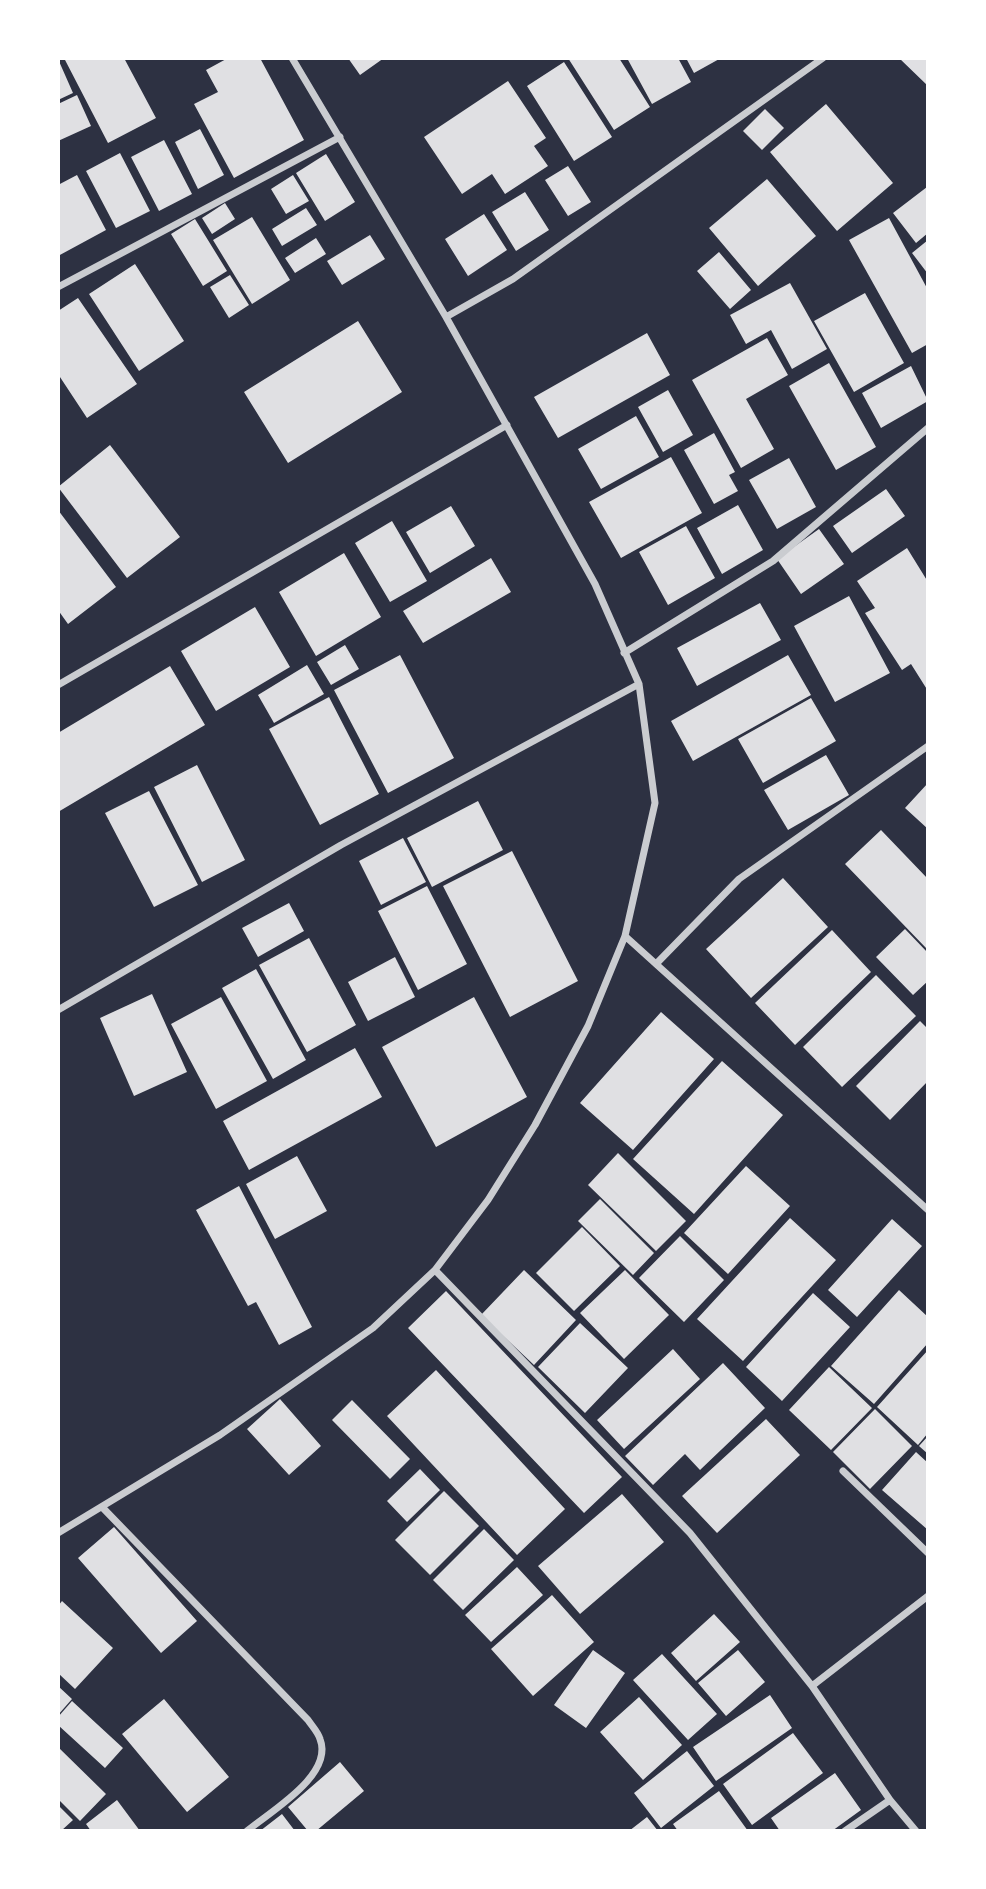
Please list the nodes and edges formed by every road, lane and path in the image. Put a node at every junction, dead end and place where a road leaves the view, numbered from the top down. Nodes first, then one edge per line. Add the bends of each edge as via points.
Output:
1 (292, 58) edge
2 (823, 58) edge
3 (340, 137) junction
4 (58, 287) edge
5 (446, 317) junction
6 (507, 425) junction
7 (928, 428) edge
8 (624, 653) junction
9 (639, 684) junction
10 (58, 685) edge
11 (928, 746) edge
12 (625, 936) junction
13 (656, 964) junction
14 (58, 1010) edge
15 (928, 1210) edge
16 (435, 1270) junction
17 (843, 1471) dead end
18 (102, 1507) junction
19 (58, 1533) edge
20 (928, 1553) edge
21 (928, 1596) edge
22 (812, 1686) junction
23 (890, 1800) junction
24 (247, 1831) edge
25 (845, 1831) edge
26 (916, 1831) edge

1 - 3 street
2 - 5 street via 513,279
3 - 4 street
3 - 5 street
5 - 6 street
6 - 8 street via 595,584
6 - 10 street
7 - 8 street via 773,561
8 - 9 street
9 - 12 street via 655,803
9 - 14 street via 341,845
11 - 13 street via 738,879
12 - 13 street
12 - 16 street via 588,1026 535,1125 488,1200
13 - 15 street
16 - 18 street via 373,1328 220,1435
16 - 22 street via 690,1533
17 - 20 street
18 - 19 street
18 - 24 street via 308,1720 320,1738 323,1757 316,1773
21 - 22 street
22 - 23 street
23 - 25 street
23 - 26 street

